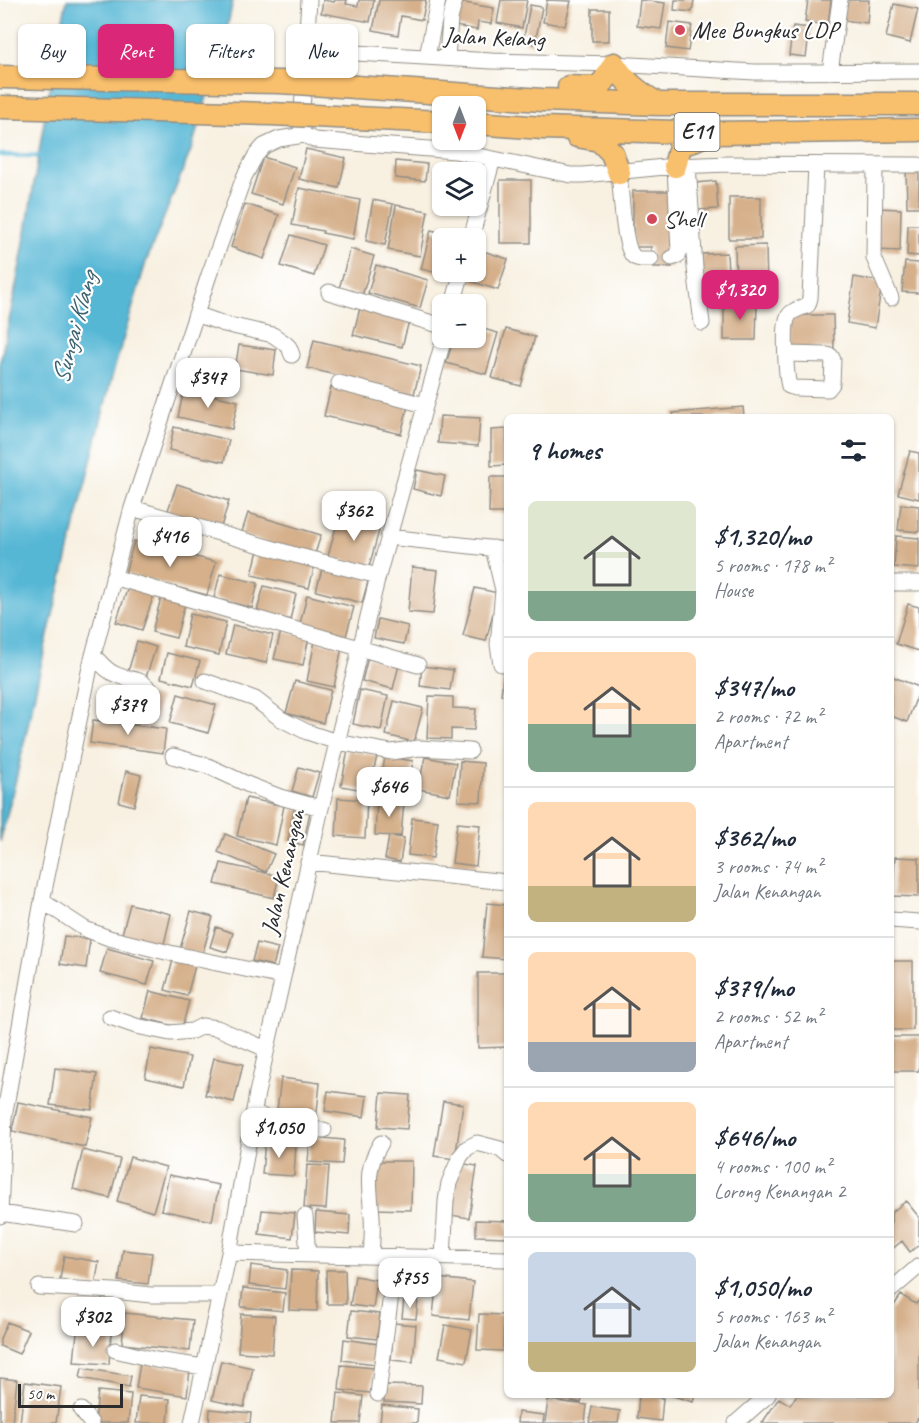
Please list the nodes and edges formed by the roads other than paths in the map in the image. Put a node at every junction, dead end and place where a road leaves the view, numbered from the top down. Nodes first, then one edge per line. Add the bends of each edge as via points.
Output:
1 (309, 0) edge
2 (438, 0) edge
3 (455, 0) edge
4 (840, 0) edge
5 (307, 24) edge
6 (358, 54) edge
7 (427, 57) junction
8 (447, 58) junction
9 (614, 63) junction
10 (919, 71) edge
11 (830, 72) junction
12 (0, 77) edge
13 (304, 78) edge
14 (435, 92) junction
15 (658, 104) junction
16 (919, 104) edge
17 (0, 107) edge
18 (432, 122) edge
19 (486, 124) edge
20 (542, 128) junction
21 (919, 130) edge
22 (712, 133) junction
23 (304, 135) junction
24 (493, 159) junction
25 (682, 165) junction
26 (816, 165) junction
27 (875, 165) junction
28 (919, 165) edge
29 (619, 172) junction
30 (474, 228) edge
31 (672, 258) dead end
32 (651, 259) dead end
33 (329, 292) dead end
34 (891, 298) dead end
35 (196, 314) junction
36 (432, 323) edge
37 (702, 323) dead end
38 (441, 348) edge
39 (786, 354) dead end
40 (292, 355) dead end
41 (339, 383) dead end
42 (425, 405) junction
43 (132, 508) junction
44 (388, 537) junction
45 (500, 549) edge
46 (378, 576) junction
47 (113, 577) junction
48 (894, 583) edge
49 (919, 583) edge
50 (361, 649) junction
51 (93, 655) junction
52 (501, 664) dead end
53 (418, 665) dead end
54 (205, 681) dead end
55 (152, 692) dead end
56 (337, 742) junction
57 (470, 751) dead end
58 (173, 756) dead end
59 (321, 808) junction
60 (308, 862) junction
61 (504, 882) edge
62 (42, 901) junction
63 (894, 920) edge
64 (919, 922) edge
65 (283, 977) junction
66 (110, 1017) dead end
67 (266, 1049) junction
68 (254, 1112) junction
69 (324, 1130) dead end
70 (381, 1143) dead end
71 (504, 1152) edge
72 (0, 1214) edge
73 (305, 1216) dead end
74 (76, 1224) dead end
75 (230, 1253) junction
76 (308, 1255) junction
77 (371, 1256) junction
78 (396, 1257) junction
79 (443, 1258) junction
80 (504, 1259) edge
81 (919, 1266) edge
82 (39, 1287) dead end
83 (894, 1287) edge
84 (220, 1295) junction
85 (115, 1350) dead end
86 (204, 1367) junction
87 (378, 1394) dead end
88 (765, 1398) edge
89 (81, 1410) dead end
90 (91, 1423) edge
91 (192, 1423) edge
92 (736, 1423) edge

1 - 5 street
2 - 7 street
3 - 8 street
4 - 11 street
6 - 7 street, Jalan Kelang
7 - 8 street, Jalan Kelang
8 - 9 street, Jalan Kelang
9 - 11 street, Jalan Kelang via 755,72
9 - 14 highway via 603,84 595,88 486,83 456,85
9 - 15 highway via 640,94
10 - 11 street, Jalan Kelang
12 - 14 highway, E11, bridge via 280,82
13 - 23 street
14 - 15 highway, E11
15 - 16 highway, E11
17 - 18 highway, bridge
19 - 20 highway, E11
20 - 22 highway, E11
20 - 29 highway via 599,140 612,153
21 - 22 highway, E11
22 - 25 highway via 680,146
23 - 24 street via 314,140 455,151
23 - 35 street via 279,139 256,155 244,177
24 - 29 street via 571,175
24 - 30 street
25 - 26 street
25 - 29 street
25 - 31 street via 679,252
25 - 37 street
26 - 27 street
26 - 39 street via 810,298 808,305 788,316
27 - 28 street
27 - 34 street via 874,258
29 - 32 street via 628,248 637,258
33 - 36 street
35 - 40 street via 273,335 289,347
35 - 43 street
38 - 42 street, Jalan Kenangan
41 - 42 street
42 - 44 street, Jalan Kenangan
43 - 46 street
43 - 47 street
44 - 45 street
44 - 46 street, Jalan Kenangan
45 - 52 street
46 - 50 street, Jalan Kenangan
47 - 50 street
47 - 51 street
48 - 49 street
50 - 53 street
50 - 56 street, Jalan Kenangan
51 - 55 street via 109,671 142,681
51 - 62 street
54 - 56 street via 255,699 281,719
56 - 57 street via 391,752 419,748
56 - 59 street, Jalan Kenangan
58 - 59 street via 208,766 280,797
59 - 60 street, Jalan Kenangan
60 - 61 street
60 - 65 street, Jalan Kenangan
62 - 65 street via 85,929 109,938
62 - 72 street via 4,1117
63 - 64 street
65 - 67 street, Jalan Kenangan
66 - 67 street via 170,1033 202,1026 217,1028
67 - 68 street, Jalan Kenangan
68 - 69 street via 292,1129
68 - 75 street, Jalan Kenangan
70 - 77 street via 370,1167 368,1187
71 - 79 street via 477,1143 460,1157 449,1183
72 - 74 street
73 - 76 street
75 - 76 street
75 - 84 street, Jalan Kenangan
76 - 77 street
77 - 78 street
78 - 79 street
78 - 87 street
79 - 80 street
81 - 83 street
82 - 84 street via 151,1295
84 - 86 street, Jalan Kenangan
85 - 86 street
86 - 91 street, Jalan Kenangan
88 - 92 street
89 - 90 street

